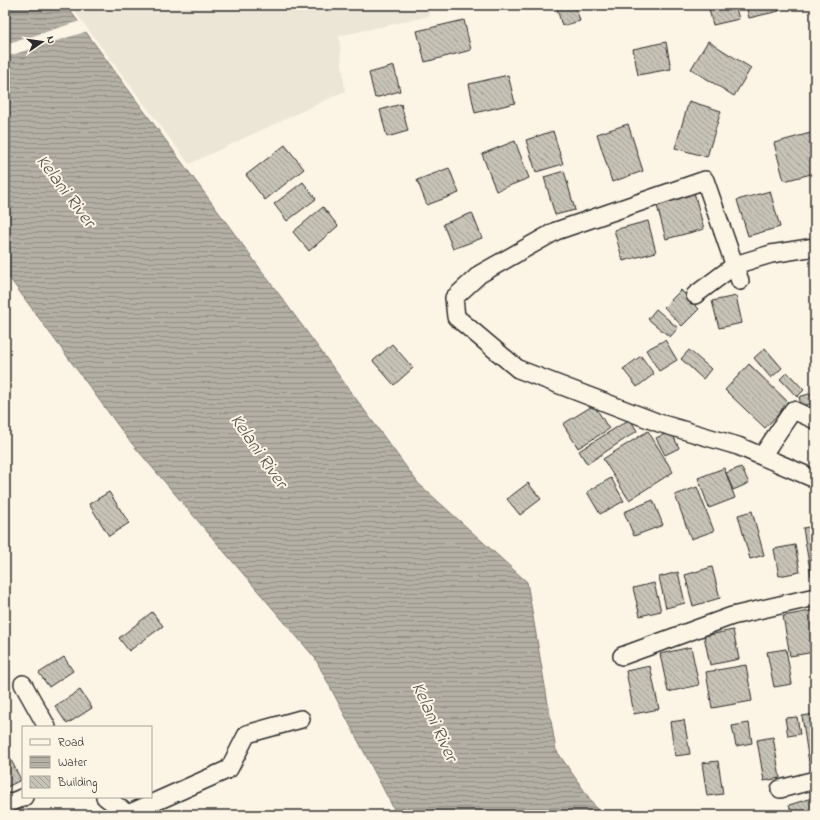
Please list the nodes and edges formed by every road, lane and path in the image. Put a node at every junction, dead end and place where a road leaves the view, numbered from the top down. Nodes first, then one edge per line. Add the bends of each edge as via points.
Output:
1 (815, 248) edge
2 (734, 265) junction
3 (740, 281) dead end
4 (695, 295) dead end
5 (815, 420) edge
6 (762, 456) junction
7 (815, 479) edge
8 (815, 597) edge
9 (622, 656) dead end
10 (23, 684) dead end
11 (301, 719) dead end
12 (46, 726) edge
13 (815, 780) edge
14 (780, 789) dead end
15 (22, 798) edge
16 (106, 798) edge
17 (5, 805) edge

1 - 2 street via 771,254
2 - 3 street
2 - 4 street
2 - 6 street via 705,180 556,231 480,274 454,298 456,317 518,369 659,423 738,446
5 - 6 street via 793,410
6 - 7 street
8 - 9 street via 732,616
10 - 12 street
11 - 16 street via 247,734 229,769 128,814
13 - 14 street
15 - 17 street

